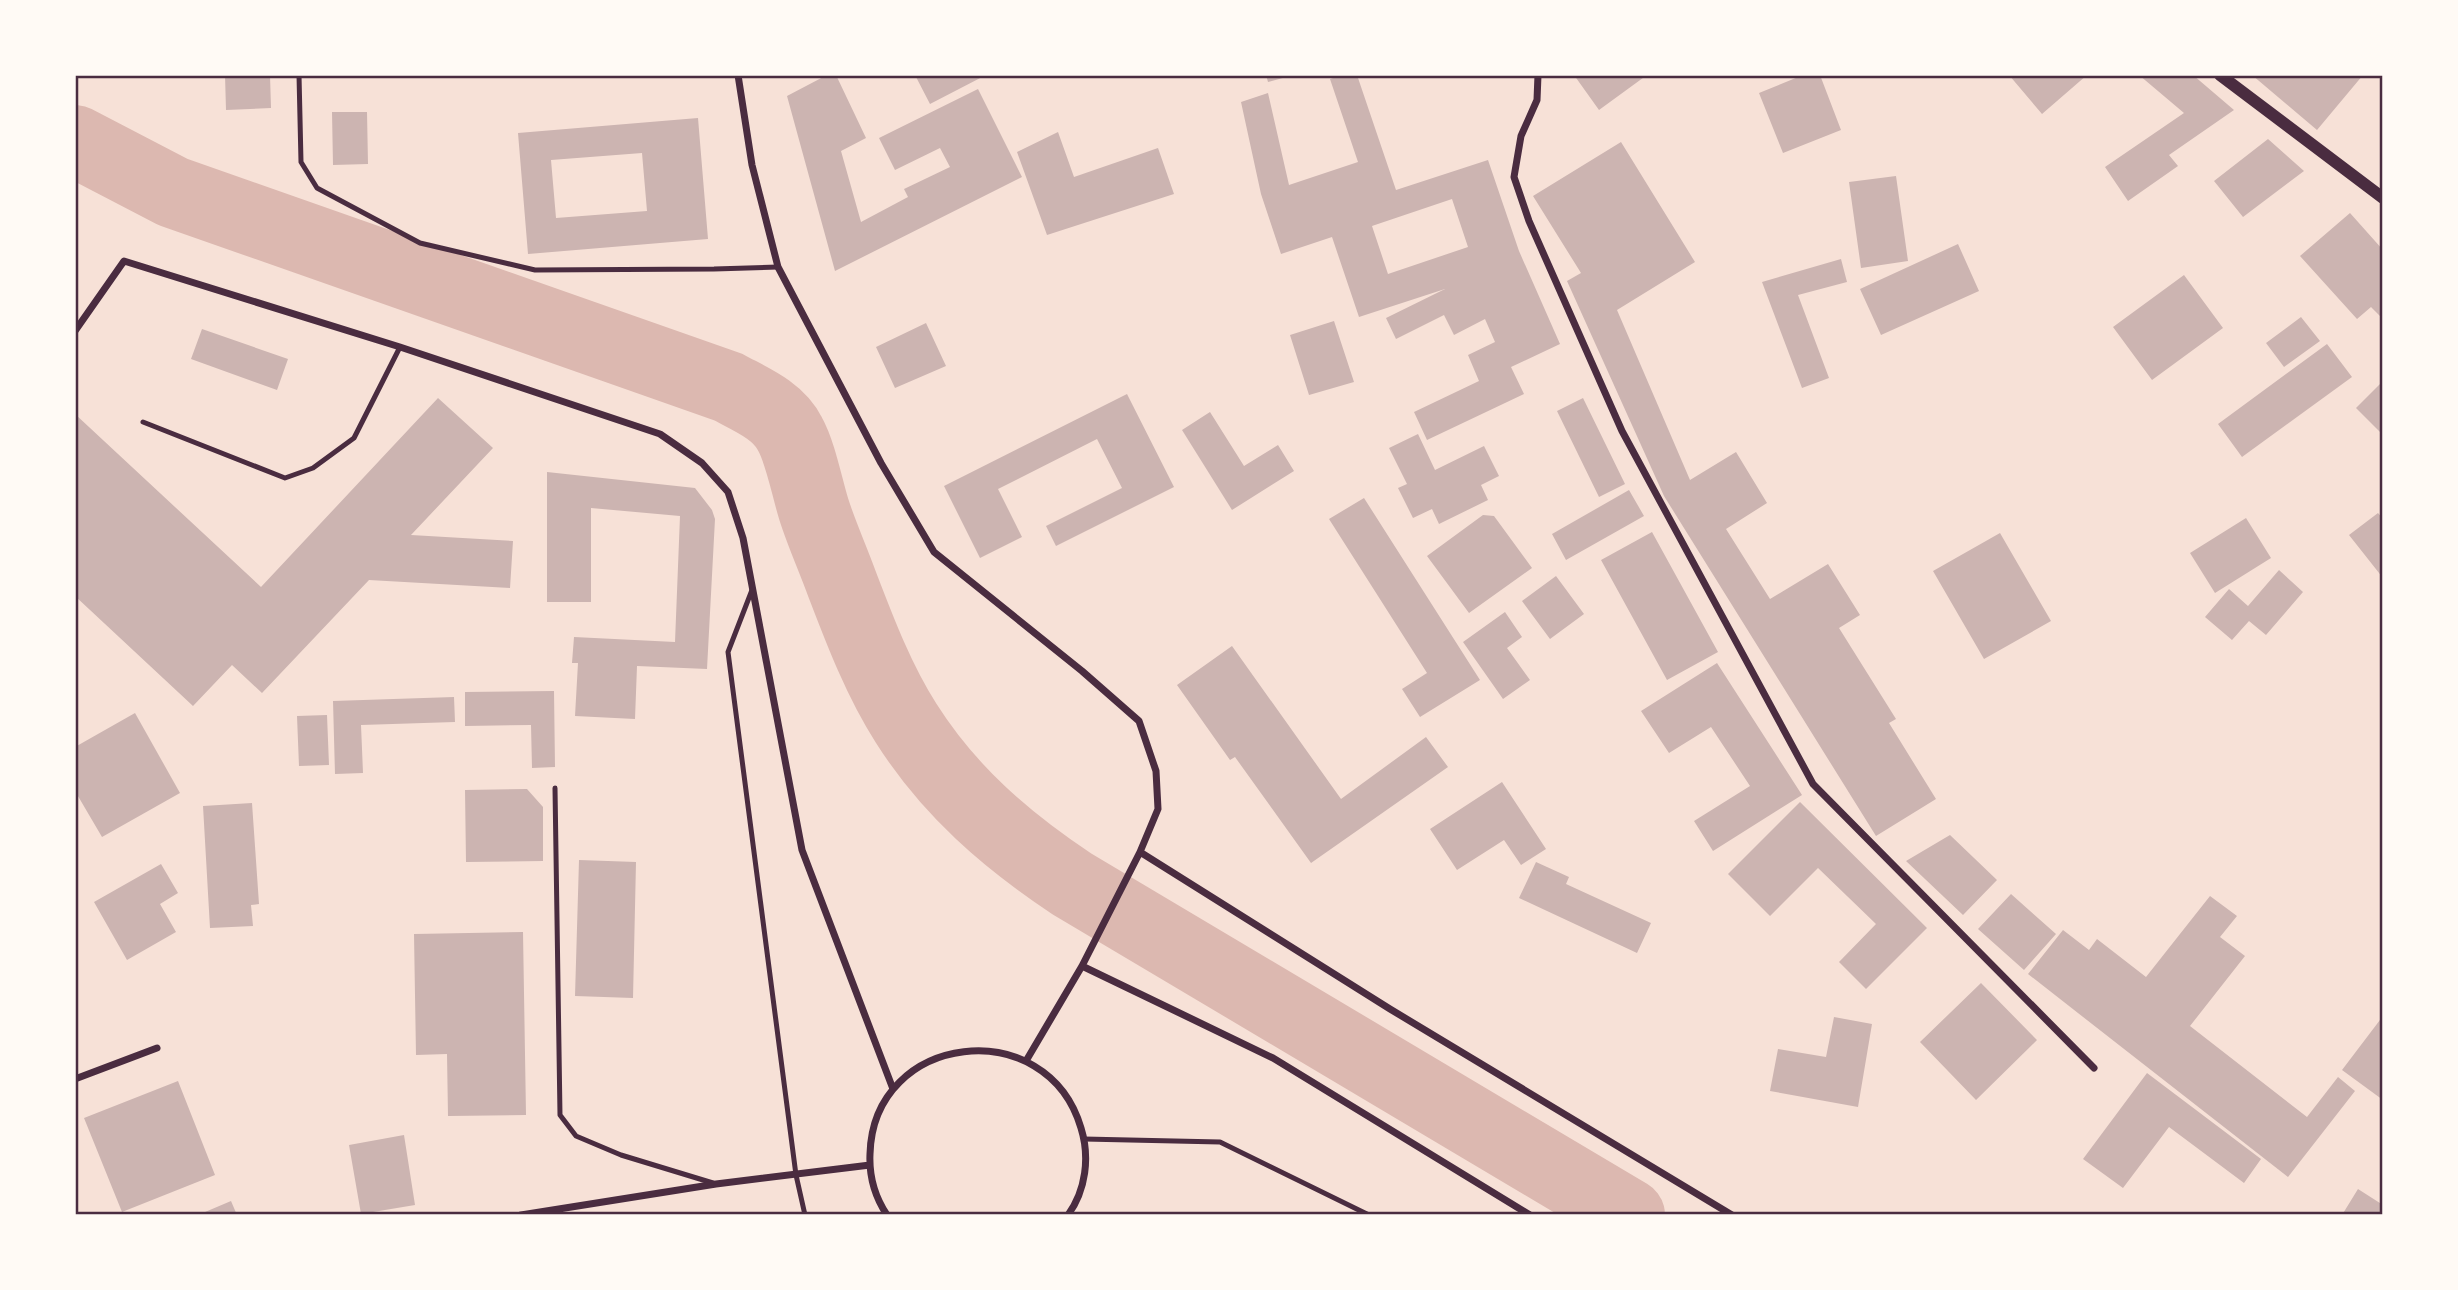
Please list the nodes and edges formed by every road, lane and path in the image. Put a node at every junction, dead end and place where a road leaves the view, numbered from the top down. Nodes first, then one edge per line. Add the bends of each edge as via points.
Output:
1 (299, 75) edge
2 (738, 75) edge
3 (1538, 75) edge
4 (2220, 75) edge
5 (2383, 198) edge
6 (778, 267) junction
7 (75, 331) edge
8 (400, 346) junction
9 (143, 422) dead end
10 (752, 590) junction
11 (555, 788) dead end
12 (1140, 852) junction
13 (1082, 966) junction
14 (157, 1048) dead end
15 (1027, 1061) junction
16 (2094, 1068) dead end
17 (75, 1079) edge
18 (893, 1089) junction
19 (1084, 1139) junction
20 (870, 1165) junction
21 (796, 1175) junction
22 (716, 1184) junction
23 (521, 1215) edge
24 (805, 1215) edge
25 (887, 1215) edge
26 (1068, 1215) edge
27 (1370, 1215) edge
28 (1530, 1215) edge
29 (1732, 1215) edge

1 - 6 lane via 301,162 317,188 420,243 535,270
2 - 6 street via 752,165
3 - 16 street via 1537,100 1521,136 1514,177 1529,221 1622,431 1813,784
4 - 5 street
6 - 12 street via 881,463 934,552 1139,721 1156,771 1158,809
7 - 8 street via 124,261
8 - 9 lane via 354,438 313,468 285,478
8 - 10 street via 660,434 702,463 728,492 743,538
10 - 18 street via 802,850
10 - 21 lane via 728,652
11 - 22 lane via 560,1115 576,1136
12 - 13 street
12 - 29 street
13 - 15 street
13 - 28 street via 1273,1058
14 - 17 street
15 - 18 street via 979,1049 955,1052 932,1059
15 - 19 street via 1065,1093
18 - 20 street via 874,1125
19 - 26 street via 1082,1187
19 - 27 lane via 1220,1142
20 - 21 street
20 - 25 street via 873,1186
21 - 22 street
21 - 24 lane
22 - 23 street

